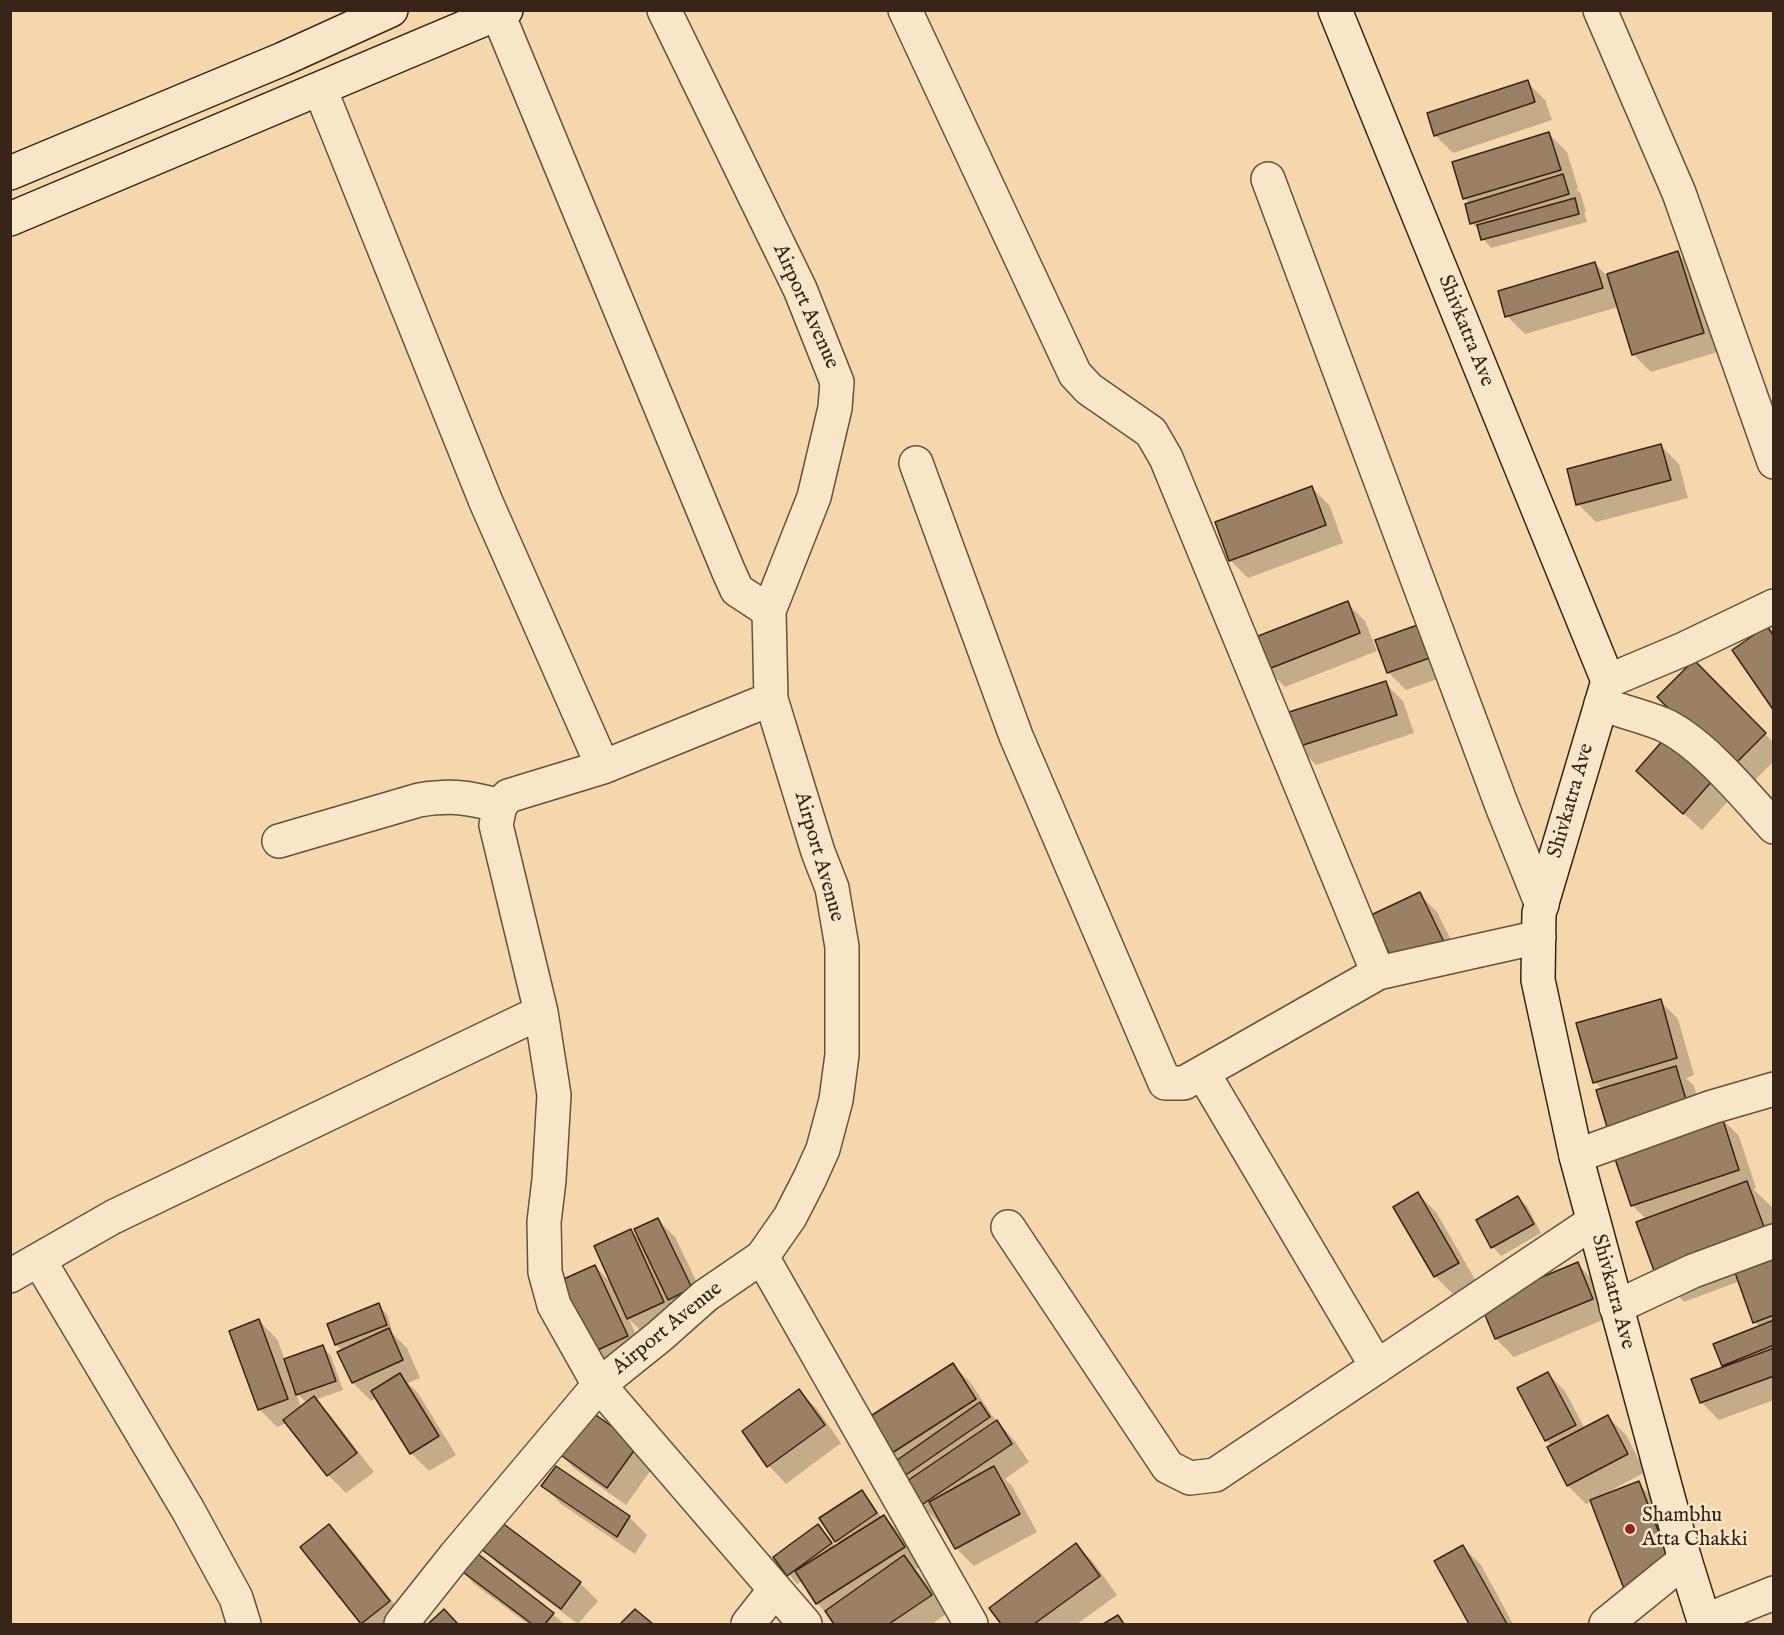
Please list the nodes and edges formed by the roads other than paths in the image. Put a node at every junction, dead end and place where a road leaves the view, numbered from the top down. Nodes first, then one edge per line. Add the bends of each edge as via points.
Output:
1 (391, 10) edge
2 (664, 10) edge
3 (905, 10) edge
4 (1335, 10) edge
5 (1600, 10) edge
6 (502, 12) edge
7 (320, 89) junction
8 (10, 173) edge
9 (1268, 179) dead end
10 (10, 219) edge
11 (1773, 462) edge
12 (916, 463) dead end
13 (1773, 606) edge
14 (769, 611) junction
15 (1604, 692) junction
16 (771, 699) junction
17 (603, 767) junction
18 (500, 806) junction
19 (1773, 827) edge
20 (279, 841) dead end
21 (1542, 905) junction
22 (1539, 937) junction
23 (1378, 973) junction
24 (541, 1012) junction
25 (1203, 1073) junction
26 (1773, 1089) edge
27 (1575, 1156) junction
28 (1593, 1222) junction
29 (1008, 1227) dead end
30 (1773, 1240) edge
31 (762, 1257) junction
32 (39, 1260) junction
33 (10, 1276) edge
34 (1616, 1307) junction
35 (1377, 1367) junction
36 (599, 1385) junction
37 (1685, 1560) junction
38 (774, 1591) junction
39 (1773, 1593) edge
40 (1705, 1623) edge
41 (244, 1624) edge
42 (401, 1624) edge
43 (748, 1624) edge
44 (805, 1624) edge
45 (971, 1624) edge
46 (1606, 1624) edge

1 - 8 street
2 - 14 street, Airport Avenue via 800,289 837,382 835,408 814,497
3 - 23 street via 1075,374 1089,389 1151,432 1166,458
4 - 15 street, Shivkatra Ave
5 - 11 street via 1679,193
6 - 7 street
6 - 14 street via 728,570 737,590
7 - 10 street
7 - 17 street via 486,502
9 - 21 street
12 - 25 street via 1016,736 1165,1083 1184,1083
13 - 15 street
14 - 16 street, Airport Avenue
15 - 19 street via 1688,739
15 - 21 street, Shivkatra Ave
16 - 17 street
16 - 31 street, Airport Avenue via 832,888 842,947 842,1055 836,1100 823,1149 790,1217
17 - 18 street via 508,796
18 - 20 street via 469,797 443,796
18 - 24 street via 496,825
21 - 22 street, Shivkatra Ave
22 - 23 street
22 - 27 street, Shivkatra Ave via 1538,980
23 - 25 street
24 - 32 street via 113,1217
24 - 36 street via 554,1095 544,1222 545,1272 554,1305
25 - 35 street
26 - 27 street
27 - 28 street, Shivkatra Ave
28 - 34 street, Shivkatra Ave
28 - 35 street
29 - 35 street via 1168,1467 1190,1478 1215,1475
30 - 34 street via 1694,1270
31 - 36 street, Airport Avenue via 705,1296
31 - 45 street
32 - 33 street
32 - 41 street via 188,1510 236,1598
34 - 37 street, Shivkatra Ave
36 - 38 street
36 - 42 street, Airport Avenue
37 - 40 street, Shivkatra Ave
37 - 46 street
38 - 43 street
38 - 44 street
39 - 40 street

